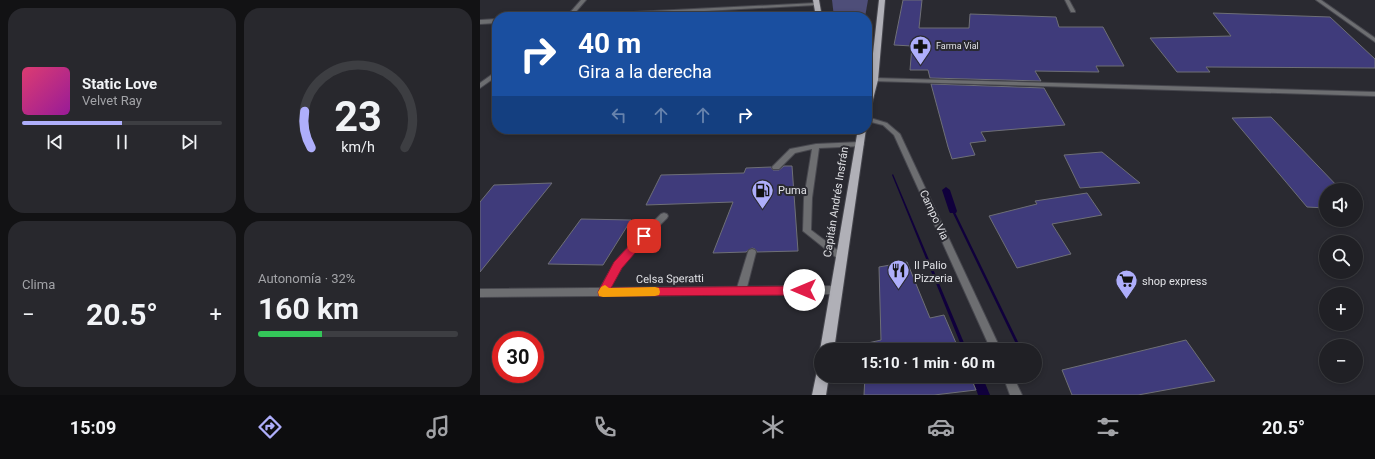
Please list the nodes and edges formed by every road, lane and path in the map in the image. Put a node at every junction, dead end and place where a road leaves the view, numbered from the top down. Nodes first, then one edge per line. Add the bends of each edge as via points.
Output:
1 (584, 0) edge
2 (882, 0) edge
3 (1067, 0) edge
4 (1318, 0) edge
5 (816, 2) edge
6 (1073, 11) dead end
7 (573, 12) edge
8 (651, 12) edge
9 (818, 12) edge
10 (492, 21) edge
11 (480, 22) edge
12 (1375, 40) edge
13 (492, 77) edge
14 (874, 80) junction
15 (480, 86) edge
16 (872, 88) edge
17 (1375, 94) edge
18 (872, 120) edge
19 (861, 134) edge
20 (860, 144) junction
21 (816, 146) junction
22 (776, 167) dead end
23 (664, 216) dead end
24 (752, 252) dead end
25 (841, 257) junction
26 (741, 290) junction
27 (836, 290) junction
28 (603, 292) junction
29 (480, 293) edge
30 (827, 343) edge
31 (993, 343) edge
32 (821, 383) edge
33 (1011, 383) edge
34 (819, 395) edge
35 (1016, 395) edge

1 - 7 street
2 - 14 main road
3 - 6 street
4 - 12 street
5 - 8 street
5 - 9 main road
10 - 11 street
13 - 15 street
14 - 16 main road
14 - 17 street
18 - 31 street, Campo Via via 885,124 897,134
19 - 20 main road, Capitán Andrés Insfrán
20 - 21 street
20 - 25 main road, Capitán Andrés Insfrán
21 - 22 street via 793,151
21 - 25 street via 808,198 807,231
23 - 28 street via 618,265
24 - 26 street
25 - 27 main road, Capitán Andrés Insfrán
26 - 27 street, Celsa Speratti
26 - 28 street, Celsa Speratti
27 - 30 main road, Capitán Andrés Insfrán
28 - 29 street, Celsa Speratti
32 - 34 main road
33 - 35 street

